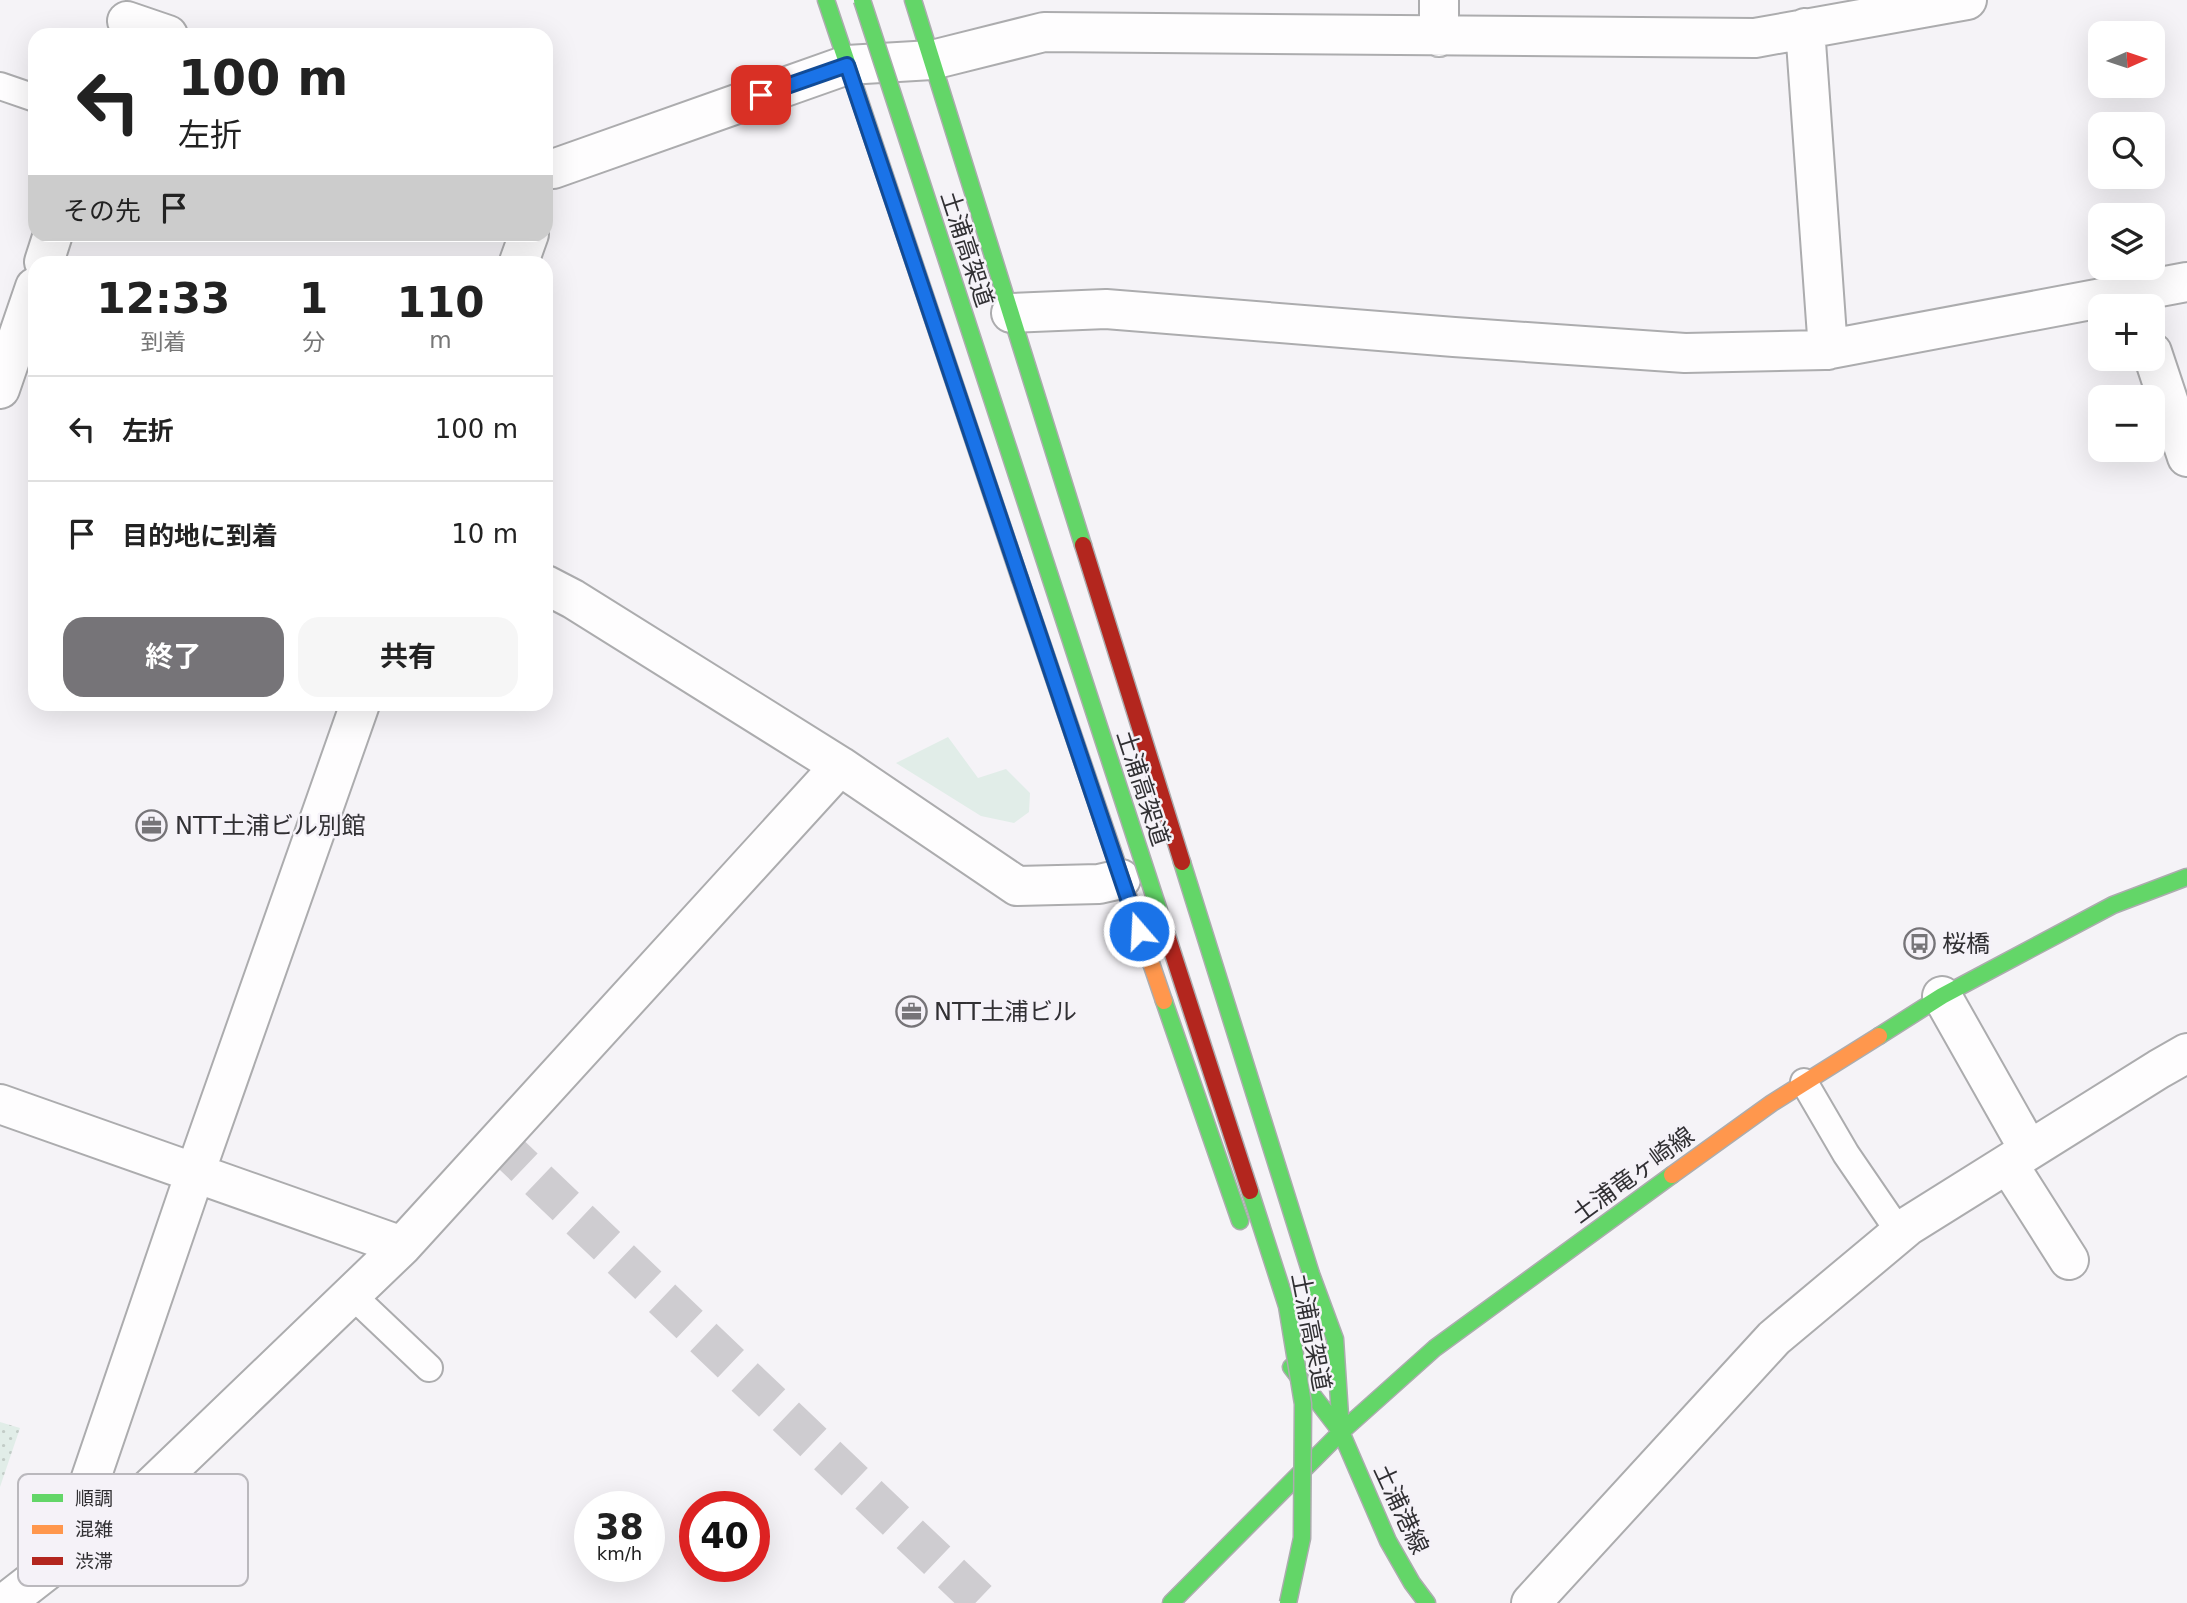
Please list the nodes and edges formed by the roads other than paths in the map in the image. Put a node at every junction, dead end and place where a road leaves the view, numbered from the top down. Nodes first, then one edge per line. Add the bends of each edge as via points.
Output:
1 (826, 0) edge
2 (862, 0) edge
3 (913, 0) edge
4 (1967, 0) edge
5 (1439, 18) edge
6 (127, 19) edge
7 (150, 28) edge
8 (1805, 28) junction
9 (932, 60) junction
10 (847, 65) junction
11 (0, 86) edge
12 (28, 96) edge
13 (553, 173) edge
14 (2187, 282) edge
15 (2152, 294) edge
16 (2088, 308) edge
17 (28, 313) edge
18 (1011, 313) junction
19 (1828, 350) junction
20 (2158, 371) edge
21 (10, 381) edge
22 (2187, 457) edge
23 (553, 589) edge
24 (358, 711) edge
25 (840, 766) junction
26 (2187, 877) edge
27 (1121, 879) junction
28 (1942, 996) junction
29 (2187, 1054) edge
30 (1804, 1082) junction
31 (0, 1104) edge
32 (2018, 1157) junction
33 (195, 1173) junction
34 (1900, 1233) junction
35 (1248, 1242) dead end
36 (402, 1246) junction
37 (2069, 1260) dead end
38 (352, 1295) junction
39 (1270, 1307) dead end
40 (429, 1368) dead end
41 (1341, 1432) junction
42 (92, 1474) edge
43 (165, 1474) edge
44 (27, 1586) edge
45 (5, 1603) edge
46 (1171, 1603) edge
47 (1288, 1603) edge
48 (1427, 1603) edge
49 (1531, 1603) edge

1 - 10 street
2 - 47 street, 土浦高架道, bridge via 1287,1306 1303,1404 1304,1451 1302,1538
3 - 9 street
4 - 8 street
5 - 8 street via 1755,38
5 - 9 street via 1044,32
6 - 7 street
8 - 19 street
9 - 10 street
9 - 18 street
10 - 13 street
10 - 27 street
11 - 12 lane
14 - 15 street
16 - 19 street
17 - 21 street
18 - 19 street via 1106,309 1685,353
18 - 41 street via 1335,1339
20 - 22 street
23 - 25 street
24 - 33 street
25 - 27 street via 1017,886
25 - 36 street
26 - 28 street, 土浦竜ヶ崎線 via 2113,905
27 - 35 street
28 - 30 street, 土浦竜ヶ崎線
28 - 32 street
29 - 32 street
30 - 34 lane
30 - 41 street, 土浦竜ヶ崎線 via 1493,1304 1435,1348
31 - 33 street
32 - 34 street
32 - 37 street
33 - 36 street
33 - 42 street
34 - 49 street via 1774,1338
36 - 38 street
38 - 40 lane
38 - 43 street
39 - 41 street via 1293,1372
41 - 46 street, 土浦竜ヶ崎線
41 - 48 street, 土浦港線 via 1388,1541
44 - 45 street

